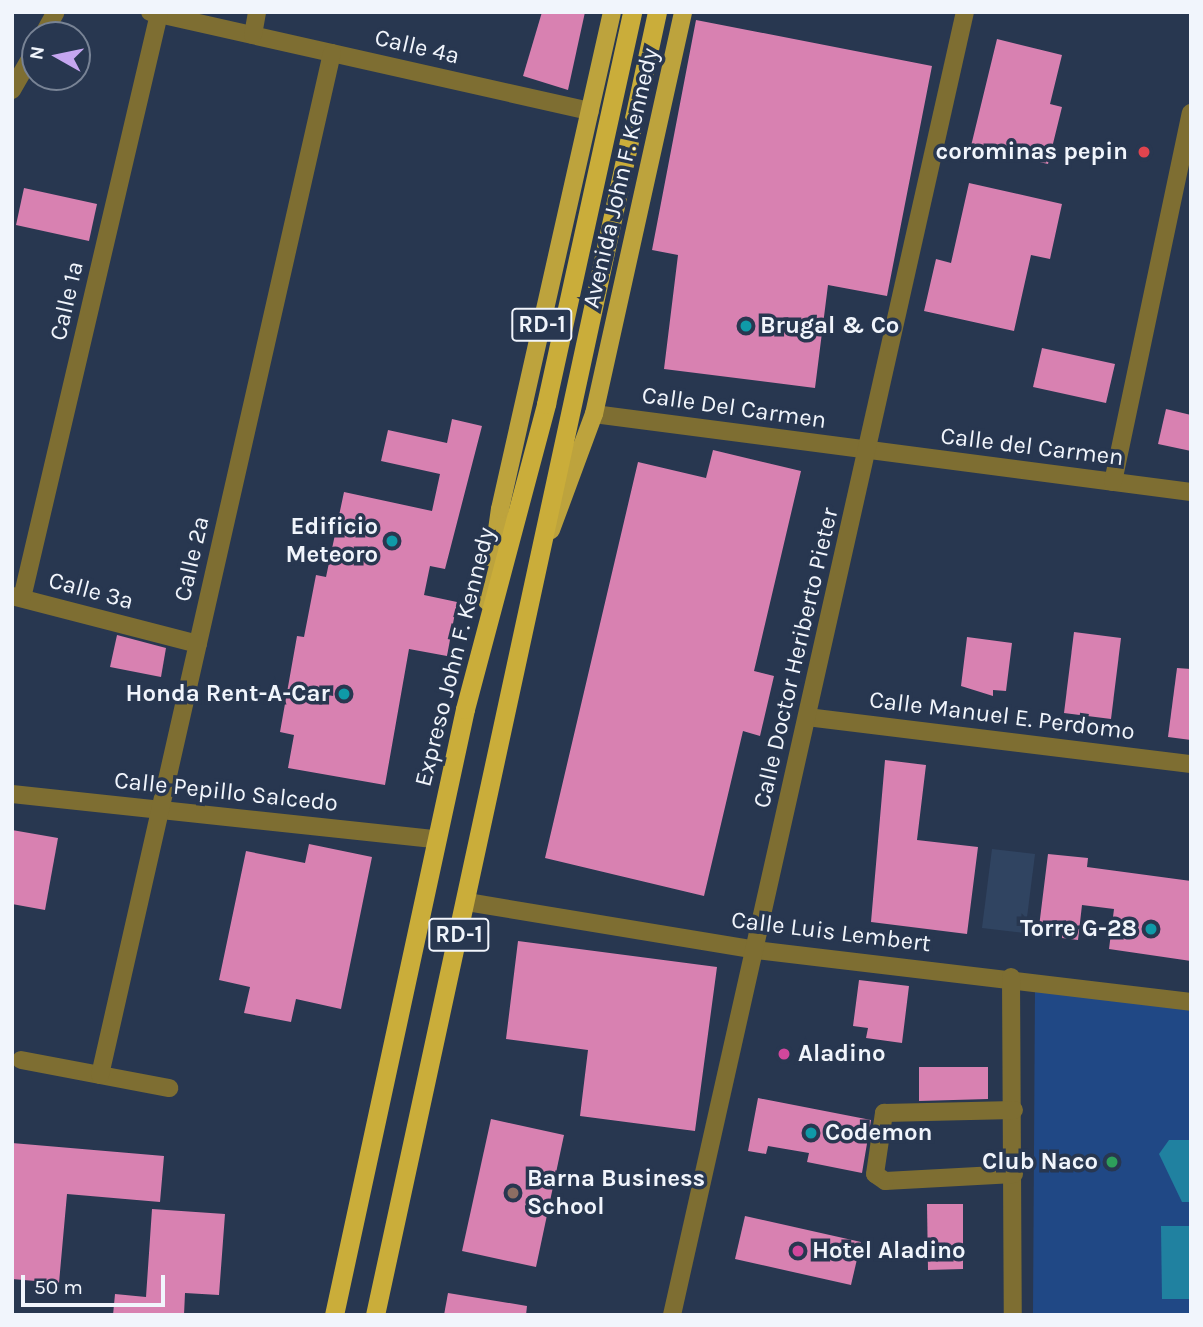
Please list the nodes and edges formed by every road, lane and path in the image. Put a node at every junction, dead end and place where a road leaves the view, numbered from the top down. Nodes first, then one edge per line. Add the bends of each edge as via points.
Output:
1 (257, 12) edge
2 (612, 12) edge
3 (632, 12) edge
4 (657, 12) edge
5 (683, 12) edge
6 (965, 12) edge
7 (155, 13) edge
8 (253, 35) junction
9 (332, 53) junction
10 (21, 74) edge
11 (12, 90) edge
12 (590, 111) junction
13 (1191, 113) edge
14 (594, 414) junction
15 (867, 450) junction
16 (1114, 482) junction
17 (1191, 492) edge
18 (541, 554) junction
19 (17, 597) edge
20 (481, 640) junction
21 (198, 645) junction
22 (807, 717) junction
23 (1191, 764) edge
24 (12, 794) edge
25 (160, 810) junction
26 (436, 839) junction
27 (467, 902) junction
28 (756, 950) junction
29 (1011, 977) junction
30 (1191, 1002) edge
31 (21, 1060) dead end
32 (100, 1075) junction
33 (169, 1088) dead end
34 (1014, 1110) junction
35 (1014, 1174) junction
36 (334, 1315) edge
37 (374, 1315) edge
38 (672, 1315) edge
39 (1013, 1315) edge

1 - 8 street
2 - 12 main road, Avenida John F. Kennedy / RD-1
3 - 20 highway, Expreso John F. Kennedy / RD-1 via 546,404
4 - 18 highway, RD-1
5 - 14 main road, Avenida John F. Kennedy / RD-1
6 - 15 street, Calle Doctor Heriberto Pieter
7 - 8 street, Calle 4a
7 - 19 street, Calle 1a
8 - 9 street, Calle 4a
9 - 12 street, Calle 4a
9 - 21 street, Calle 2a
10 - 11 street
12 - 20 main road, Avenida John F. Kennedy / RD-1 via 500,509
13 - 16 street
14 - 15 street, Calle Del Carmen
14 - 18 main road, Avenida John F. Kennedy / RD-1
15 - 16 street, Calle del Carmen
15 - 22 street, Calle Doctor Heriberto Pieter
16 - 17 street, Calle del Carmen
18 - 27 highway, RD-1
19 - 21 street, Calle 3a
20 - 26 highway, Expreso John F. Kennedy / RD-1
21 - 25 street, Calle 2a
22 - 23 street, Calle Manuel E. Perdomo
22 - 28 street, Calle Doctor Heriberto Pieter
24 - 25 street, Calle Pepillo Salcedo
25 - 26 street, Calle Pepillo Salcedo
25 - 32 street, Calle 2a
26 - 36 highway, Expreso John F. Kennedy / RD-1
27 - 28 street, Calle Luis Lembert
27 - 37 highway, RD-1
28 - 29 street, Calle Luis Lembert
28 - 38 street, Calle Doctor Heriberto Pieter
29 - 30 street, Calle Luis Lembert
29 - 34 street
31 - 32 street
32 - 33 street
34 - 35 street
34 - 35 street via 884,1113 875,1174 885,1181
35 - 39 street

